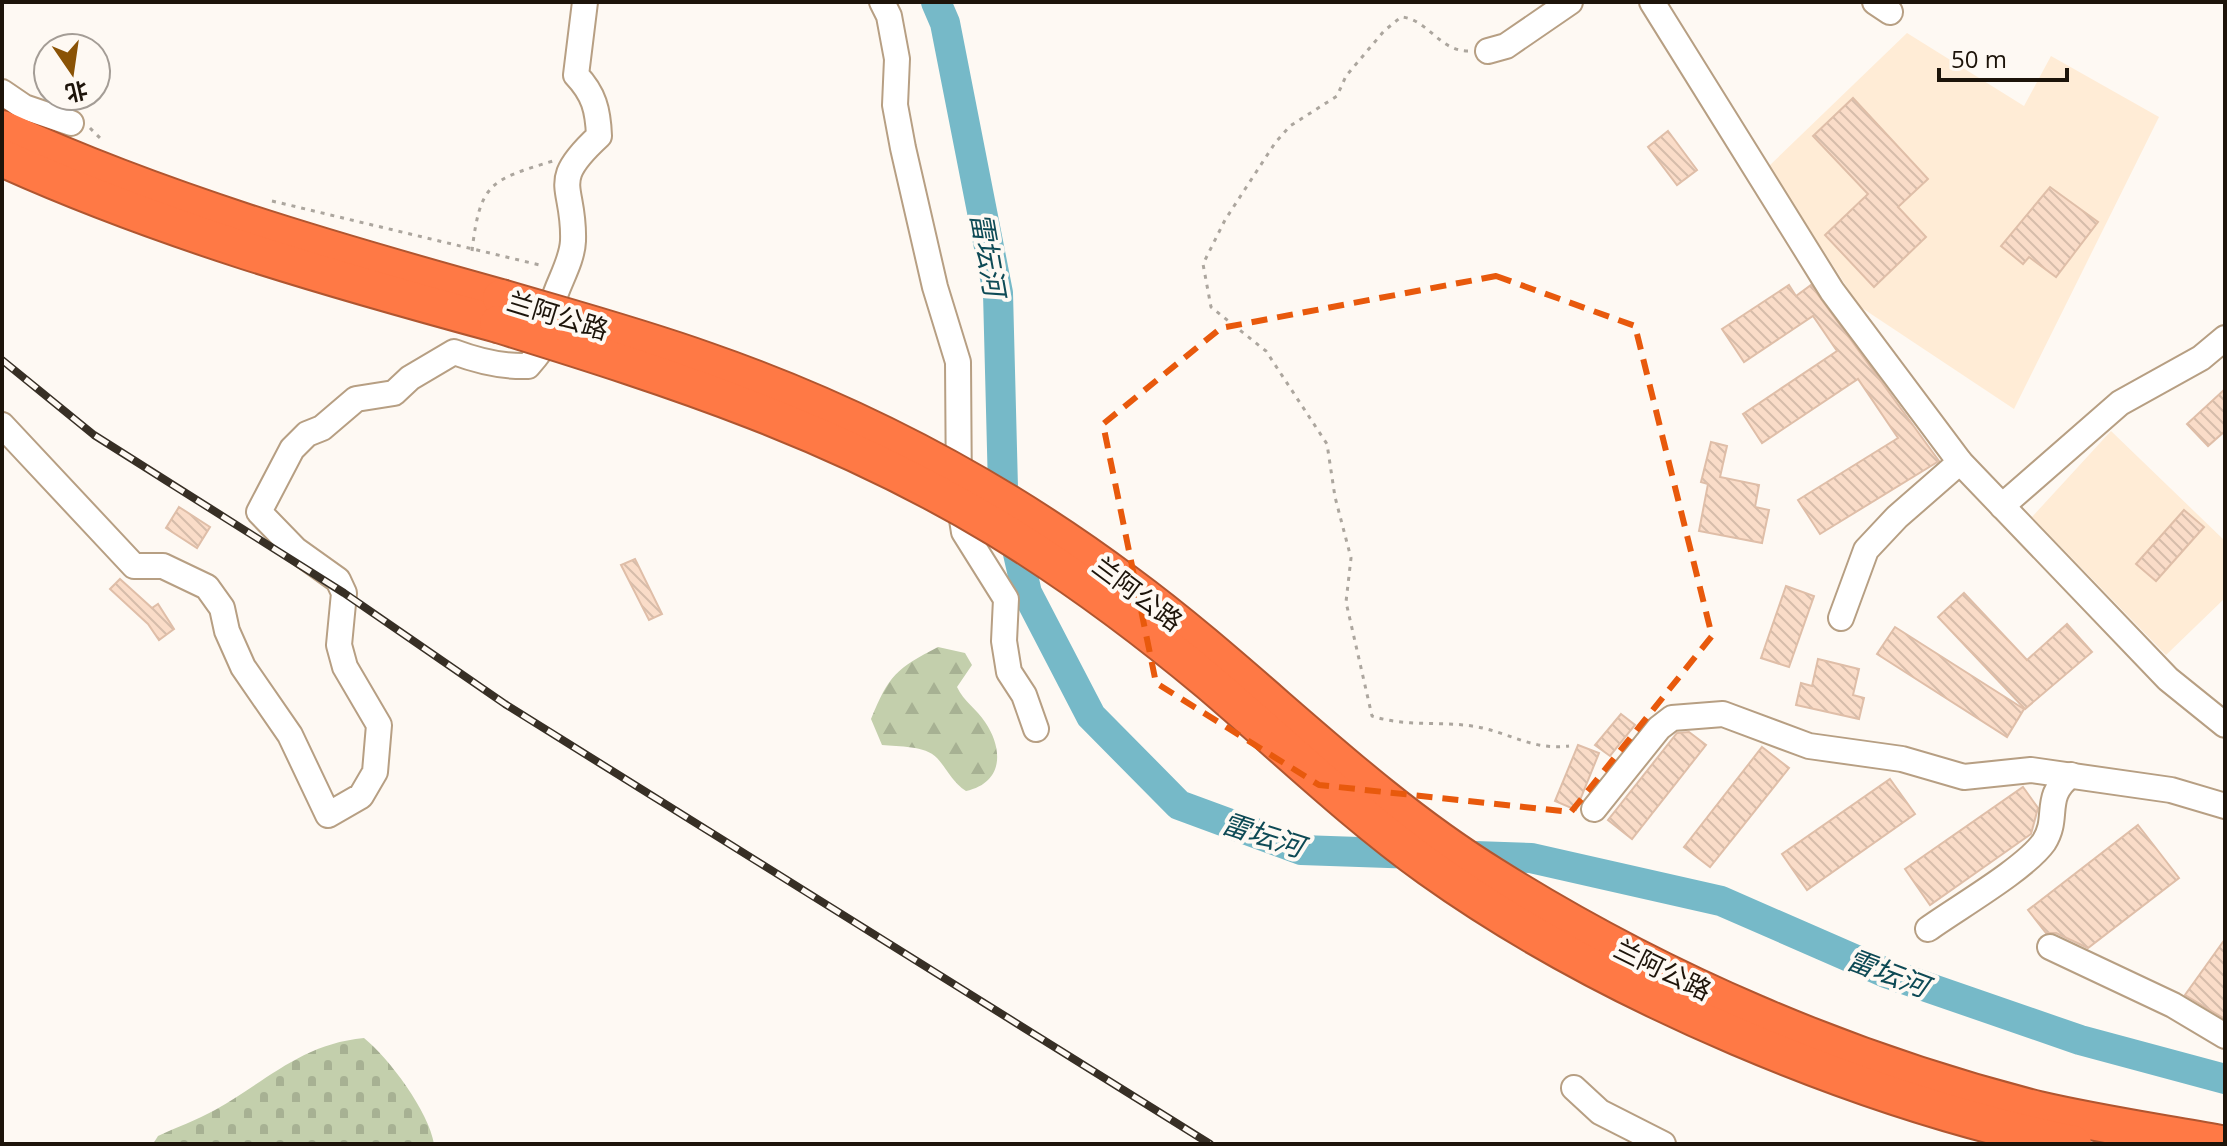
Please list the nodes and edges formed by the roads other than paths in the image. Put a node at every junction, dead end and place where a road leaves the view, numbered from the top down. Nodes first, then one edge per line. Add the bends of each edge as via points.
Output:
1 (585, 2) edge
2 (882, 2) edge
3 (1570, 2) edge
4 (1652, 2) edge
5 (1488, 51) road end
6 (2, 92) edge
7 (71, 123) road end
8 (2, 129) edge
9 (2, 158) edge
10 (499, 311) junction
11 (2225, 338) edge
12 (2, 425) edge
13 (1960, 462) junction
14 (2002, 506) junction
15 (1841, 618) dead end
16 (2225, 725) edge
17 (1036, 729) dead end
18 (2071, 775) junction
19 (2225, 806) edge
20 (1594, 809) dead end
21 (1928, 929) dead end
22 (2050, 947) dead end
23 (2225, 1036) edge
24 (1574, 1088) dead end
25 (1663, 1144) edge
26 (2073, 1144) edge
27 (2220, 1144) edge

1 - 12 street via 576,75 591,91 599,136 569,166 565,191 573,238 551,311 551,333 528,366 485,363 454,352 394,393 356,399 292,449 259,512 296,550 338,580 344,593 339,645 345,667 379,725 375,772 361,796 328,815 290,735 243,667 222,608 207,587 163,566 134,566
2 - 17 street via 897,59 895,105 903,148 958,362 964,532 1006,599 1009,672
3 - 5 street via 1506,46
4 - 13 street via 1832,291
6 - 7 street via 24,107
8 - 10 highway, 兰阿公路 via 202,208
9 - 10 highway, 兰阿公路 via 194,234 352,284
10 - 26 highway, 兰阿公路, bridge via 760,410 881,464 997,528 1160,642 1428,867 1587,962 1697,1017 1830,1072 1966,1117
10 - 27 highway, 兰阿公路, bridge via 648,341 770,385 893,440 976,485 1068,542 1176,621 1444,846 1654,966 1774,1021 1960,1087 2041,1110
11 - 14 street via 2201,358 2120,403
13 - 14 street
13 - 15 street via 1866,550
14 - 16 street via 2168,679
18 - 19 street via 2171,790
18 - 20 street via 2031,770 1964,777 1902,759 1809,746 1723,714 1672,718
18 - 21 street via 2057,786 2051,827 2035,853
22 - 23 street via 2173,1005
24 - 25 street via 1600,1112

